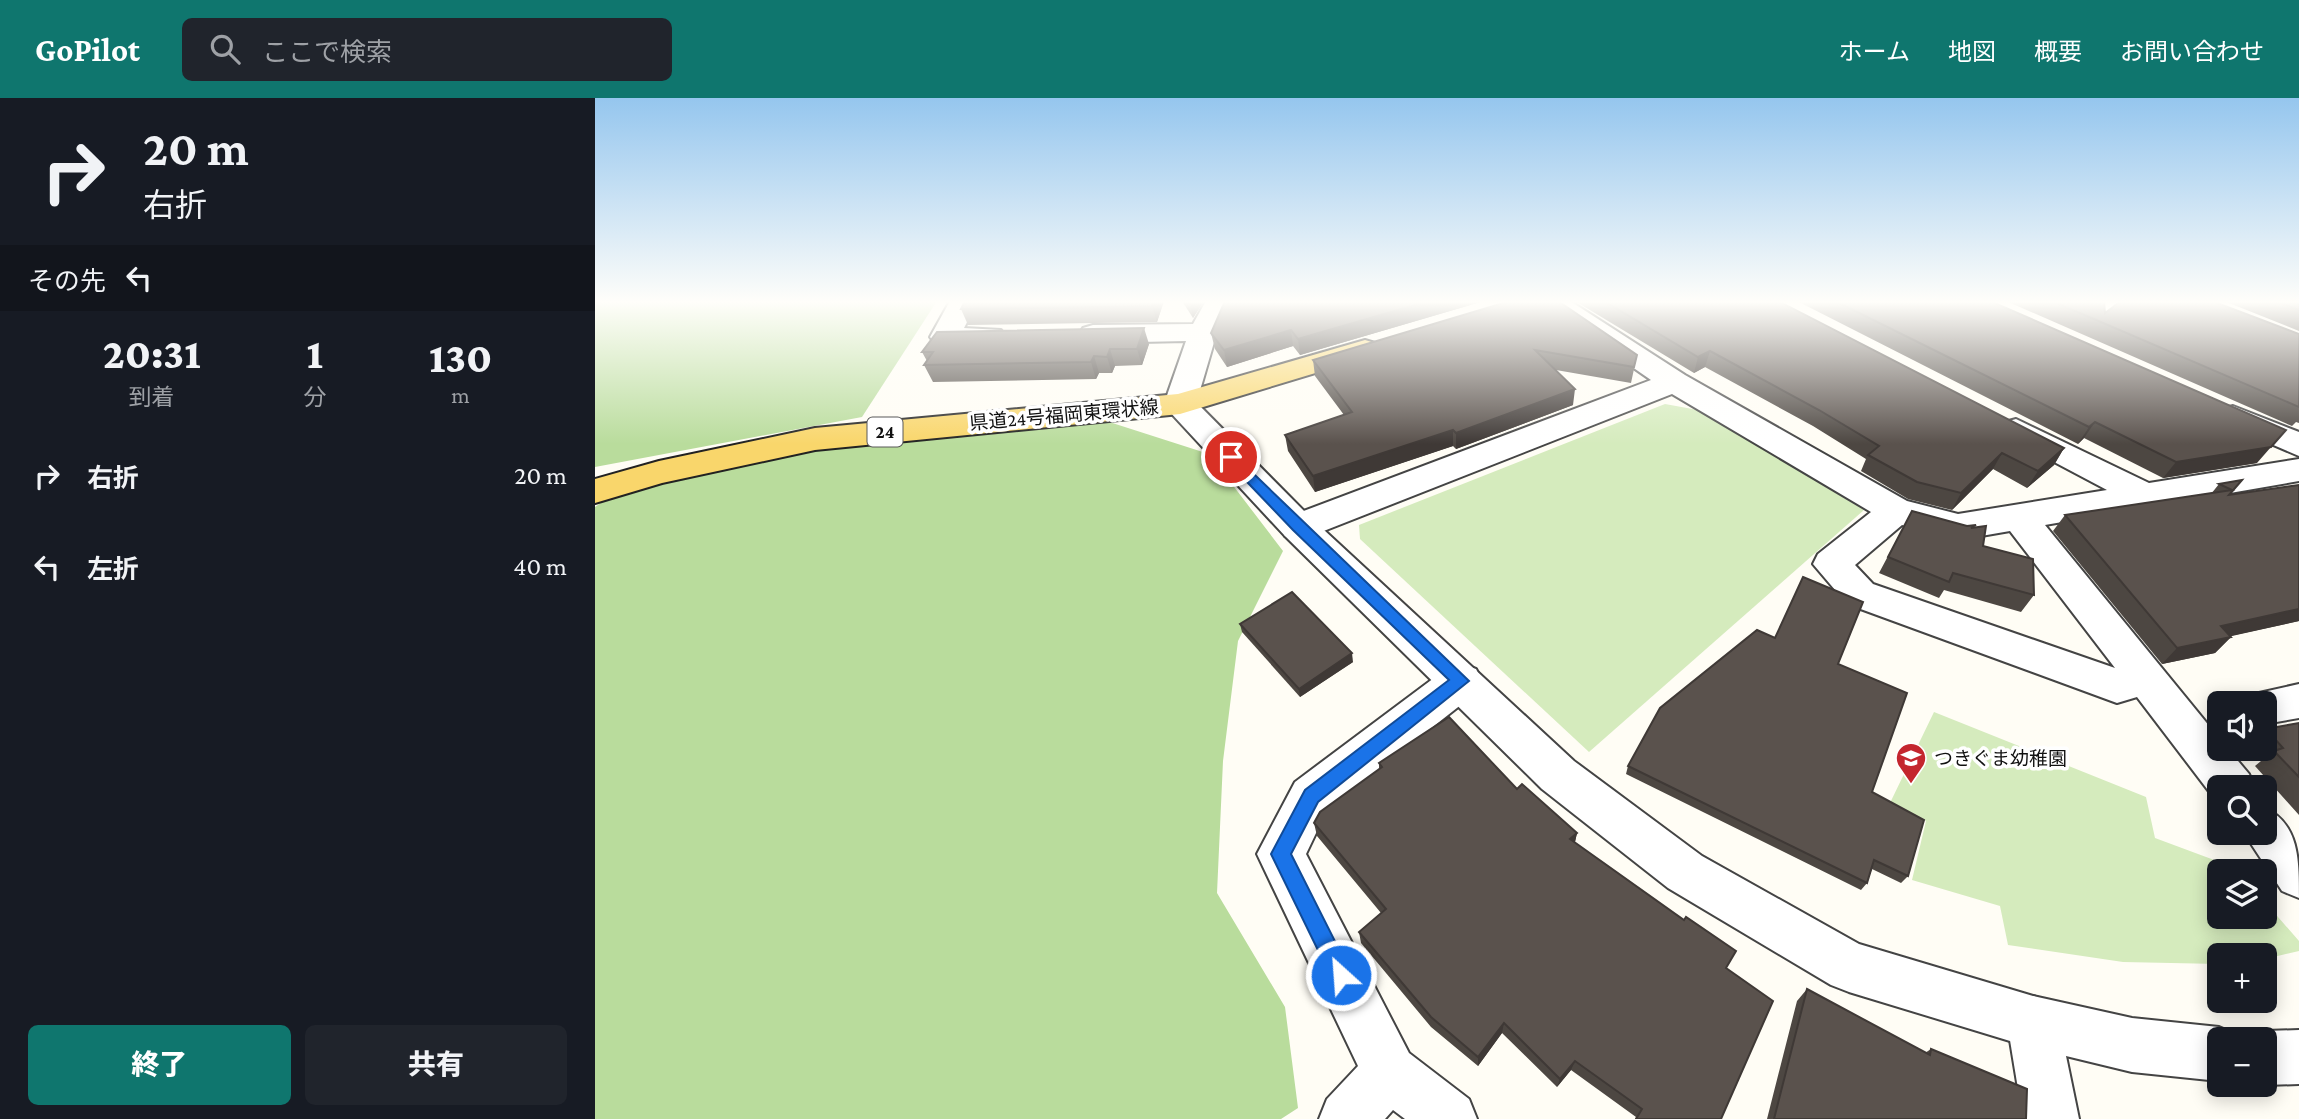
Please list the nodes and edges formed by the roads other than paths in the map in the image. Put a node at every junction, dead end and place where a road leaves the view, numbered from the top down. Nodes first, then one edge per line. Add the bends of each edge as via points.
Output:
1 (1198, 349) edge
2 (1366, 349) edge
3 (1623, 349) edge
4 (1674, 382) junction
5 (1180, 404) junction
6 (2212, 406) edge
7 (1986, 414) edge
8 (2299, 445) edge
9 (2299, 470) edge
10 (595, 491) edge
11 (2144, 495) junction
12 (1896, 511) junction
13 (2018, 516) junction
14 (1298, 527) junction
15 (2147, 677) junction
16 (1461, 681) junction
17 (2299, 701) edge
18 (2277, 705) edge
19 (2201, 719) edge
20 (2227, 775) edge
21 (2277, 845) edge
22 (2299, 874) edge
23 (2033, 1022) junction
24 (2207, 1053) edge
25 (2299, 1057) edge
26 (2277, 1058) edge
27 (1390, 1072) junction
28 (1347, 1119) edge
29 (1449, 1119) edge
30 (2051, 1119) edge

1 - 5 street
2 - 5 main road, 県道24号福岡東環状線 / 24
3 - 4 street
4 - 12 street
4 - 14 street
5 - 10 main road, 県道24号福岡東環状線 / 24 via 815,439 659,472
5 - 14 street
6 - 8 street
7 - 11 street
9 - 11 street
11 - 13 street
12 - 13 street via 1958,527
12 - 15 street via 1831,564 1860,594 2117,685
13 - 15 street
14 - 16 street
15 - 19 street
16 - 23 street via 1559,775 1685,872 1849,967
16 - 27 street via 1311,796 1281,854
17 - 18 street
19 - 20 street
21 - 22 street
23 - 24 street via 2132,1045
23 - 30 street
25 - 26 street
27 - 28 street
27 - 29 street

